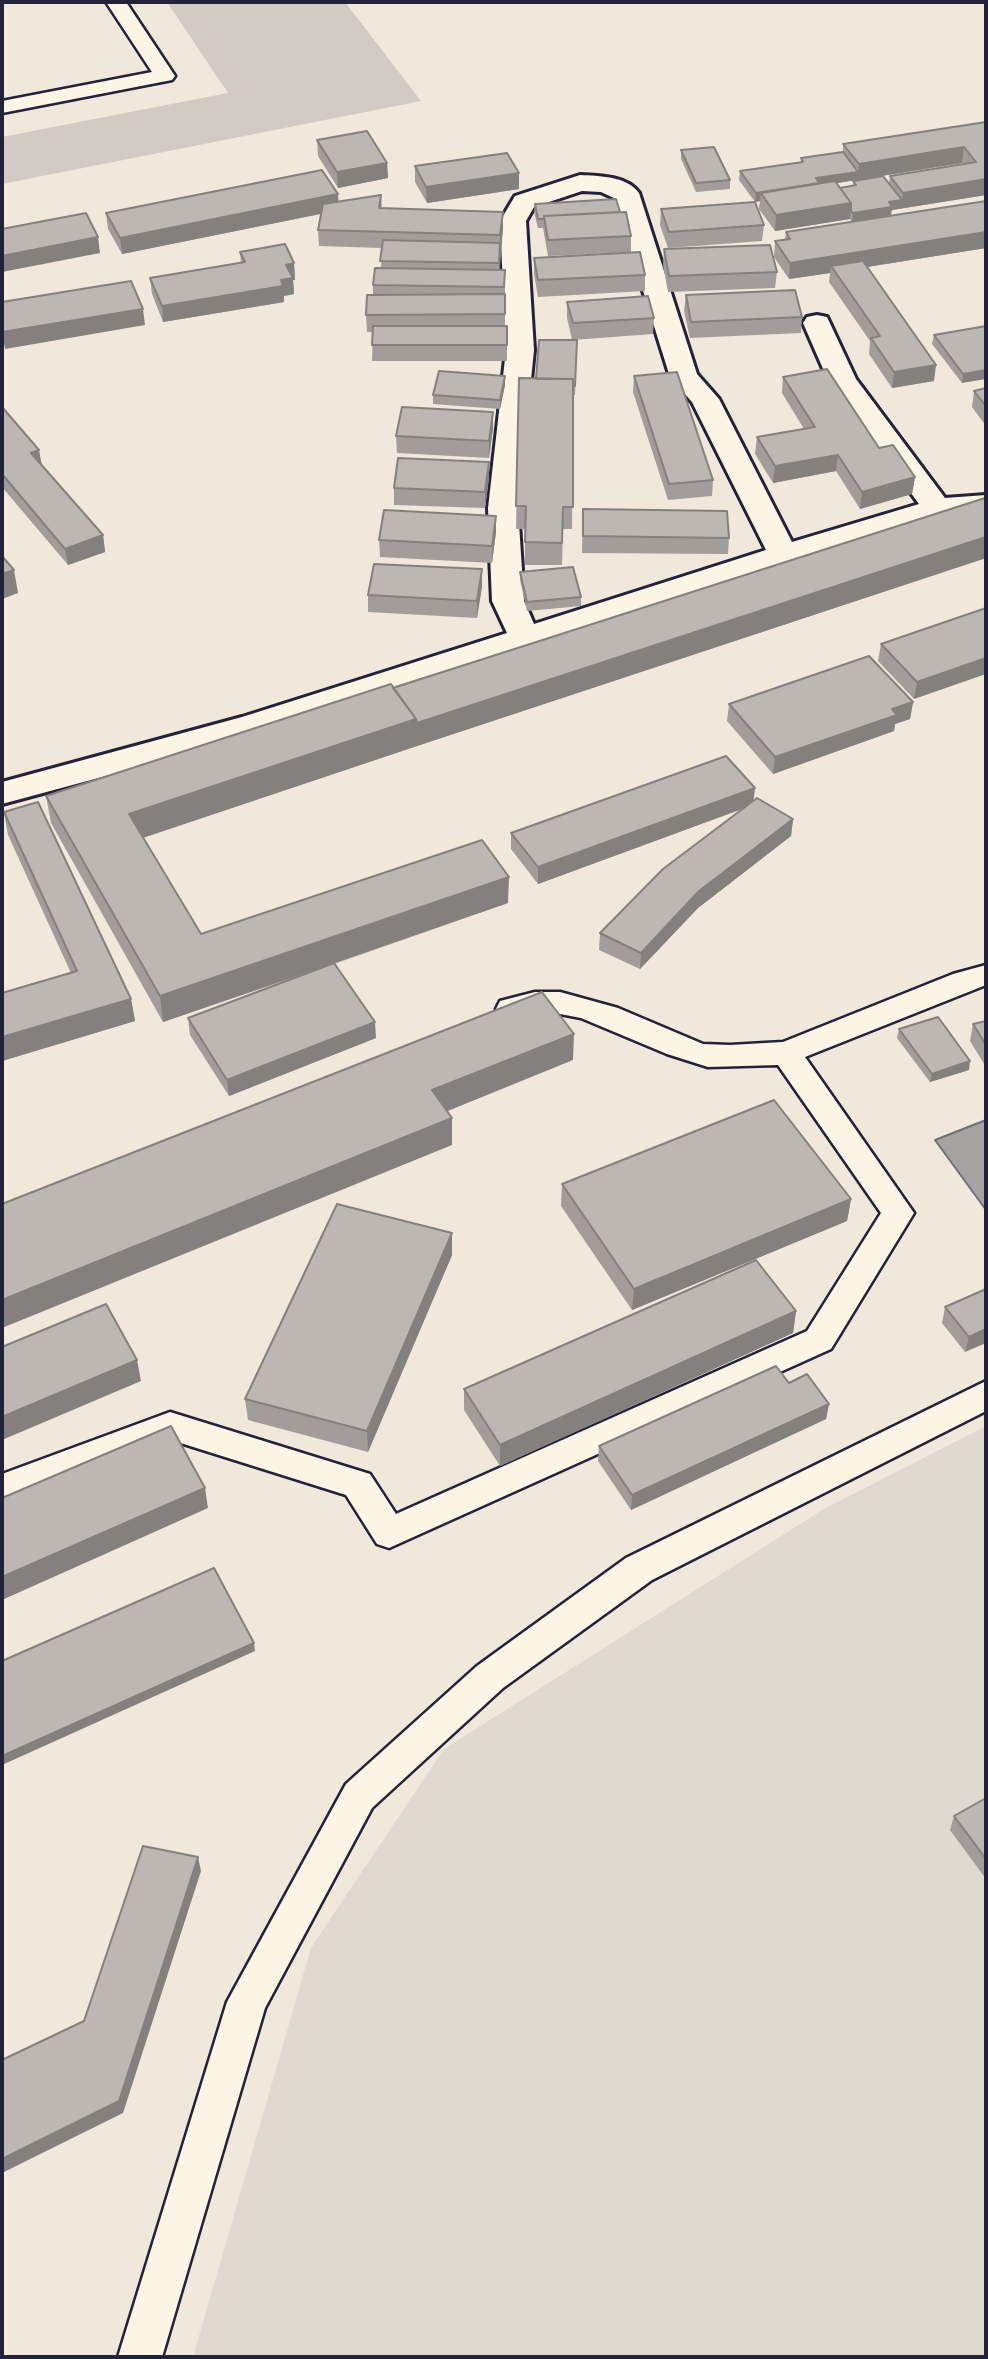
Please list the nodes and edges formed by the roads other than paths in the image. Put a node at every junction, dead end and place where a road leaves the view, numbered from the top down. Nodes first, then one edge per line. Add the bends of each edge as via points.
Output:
1 (116, 2) edge
2 (2, 107) edge
3 (817, 323) dead end
4 (986, 504) edge
5 (938, 509) junction
6 (783, 554) junction
7 (525, 638) junction
8 (2, 793) edge
9 (986, 975) edge
10 (487, 1018) edge
11 (786, 1053) junction
12 (986, 1395) edge
13 (2, 1489) edge
14 (140, 2357) edge

1 - 2 lane via 165,76
3 - 5 street via 842,380
4 - 5 street
5 - 6 street
6 - 7 street
6 - 7 street via 705,400 684,377 626,193 605,184 580,183 550,191 524,202 513,221 520,350 503,508 508,601
7 - 8 street via 253,725
9 - 11 lane
10 - 11 lane via 526,1003 580,1006 702,1055
11 - 13 lane via 898,1213 819,1340 389,1533 358,1484 170,1426
12 - 14 lane via 639,1569 490,1677 359,1796 247,2003

